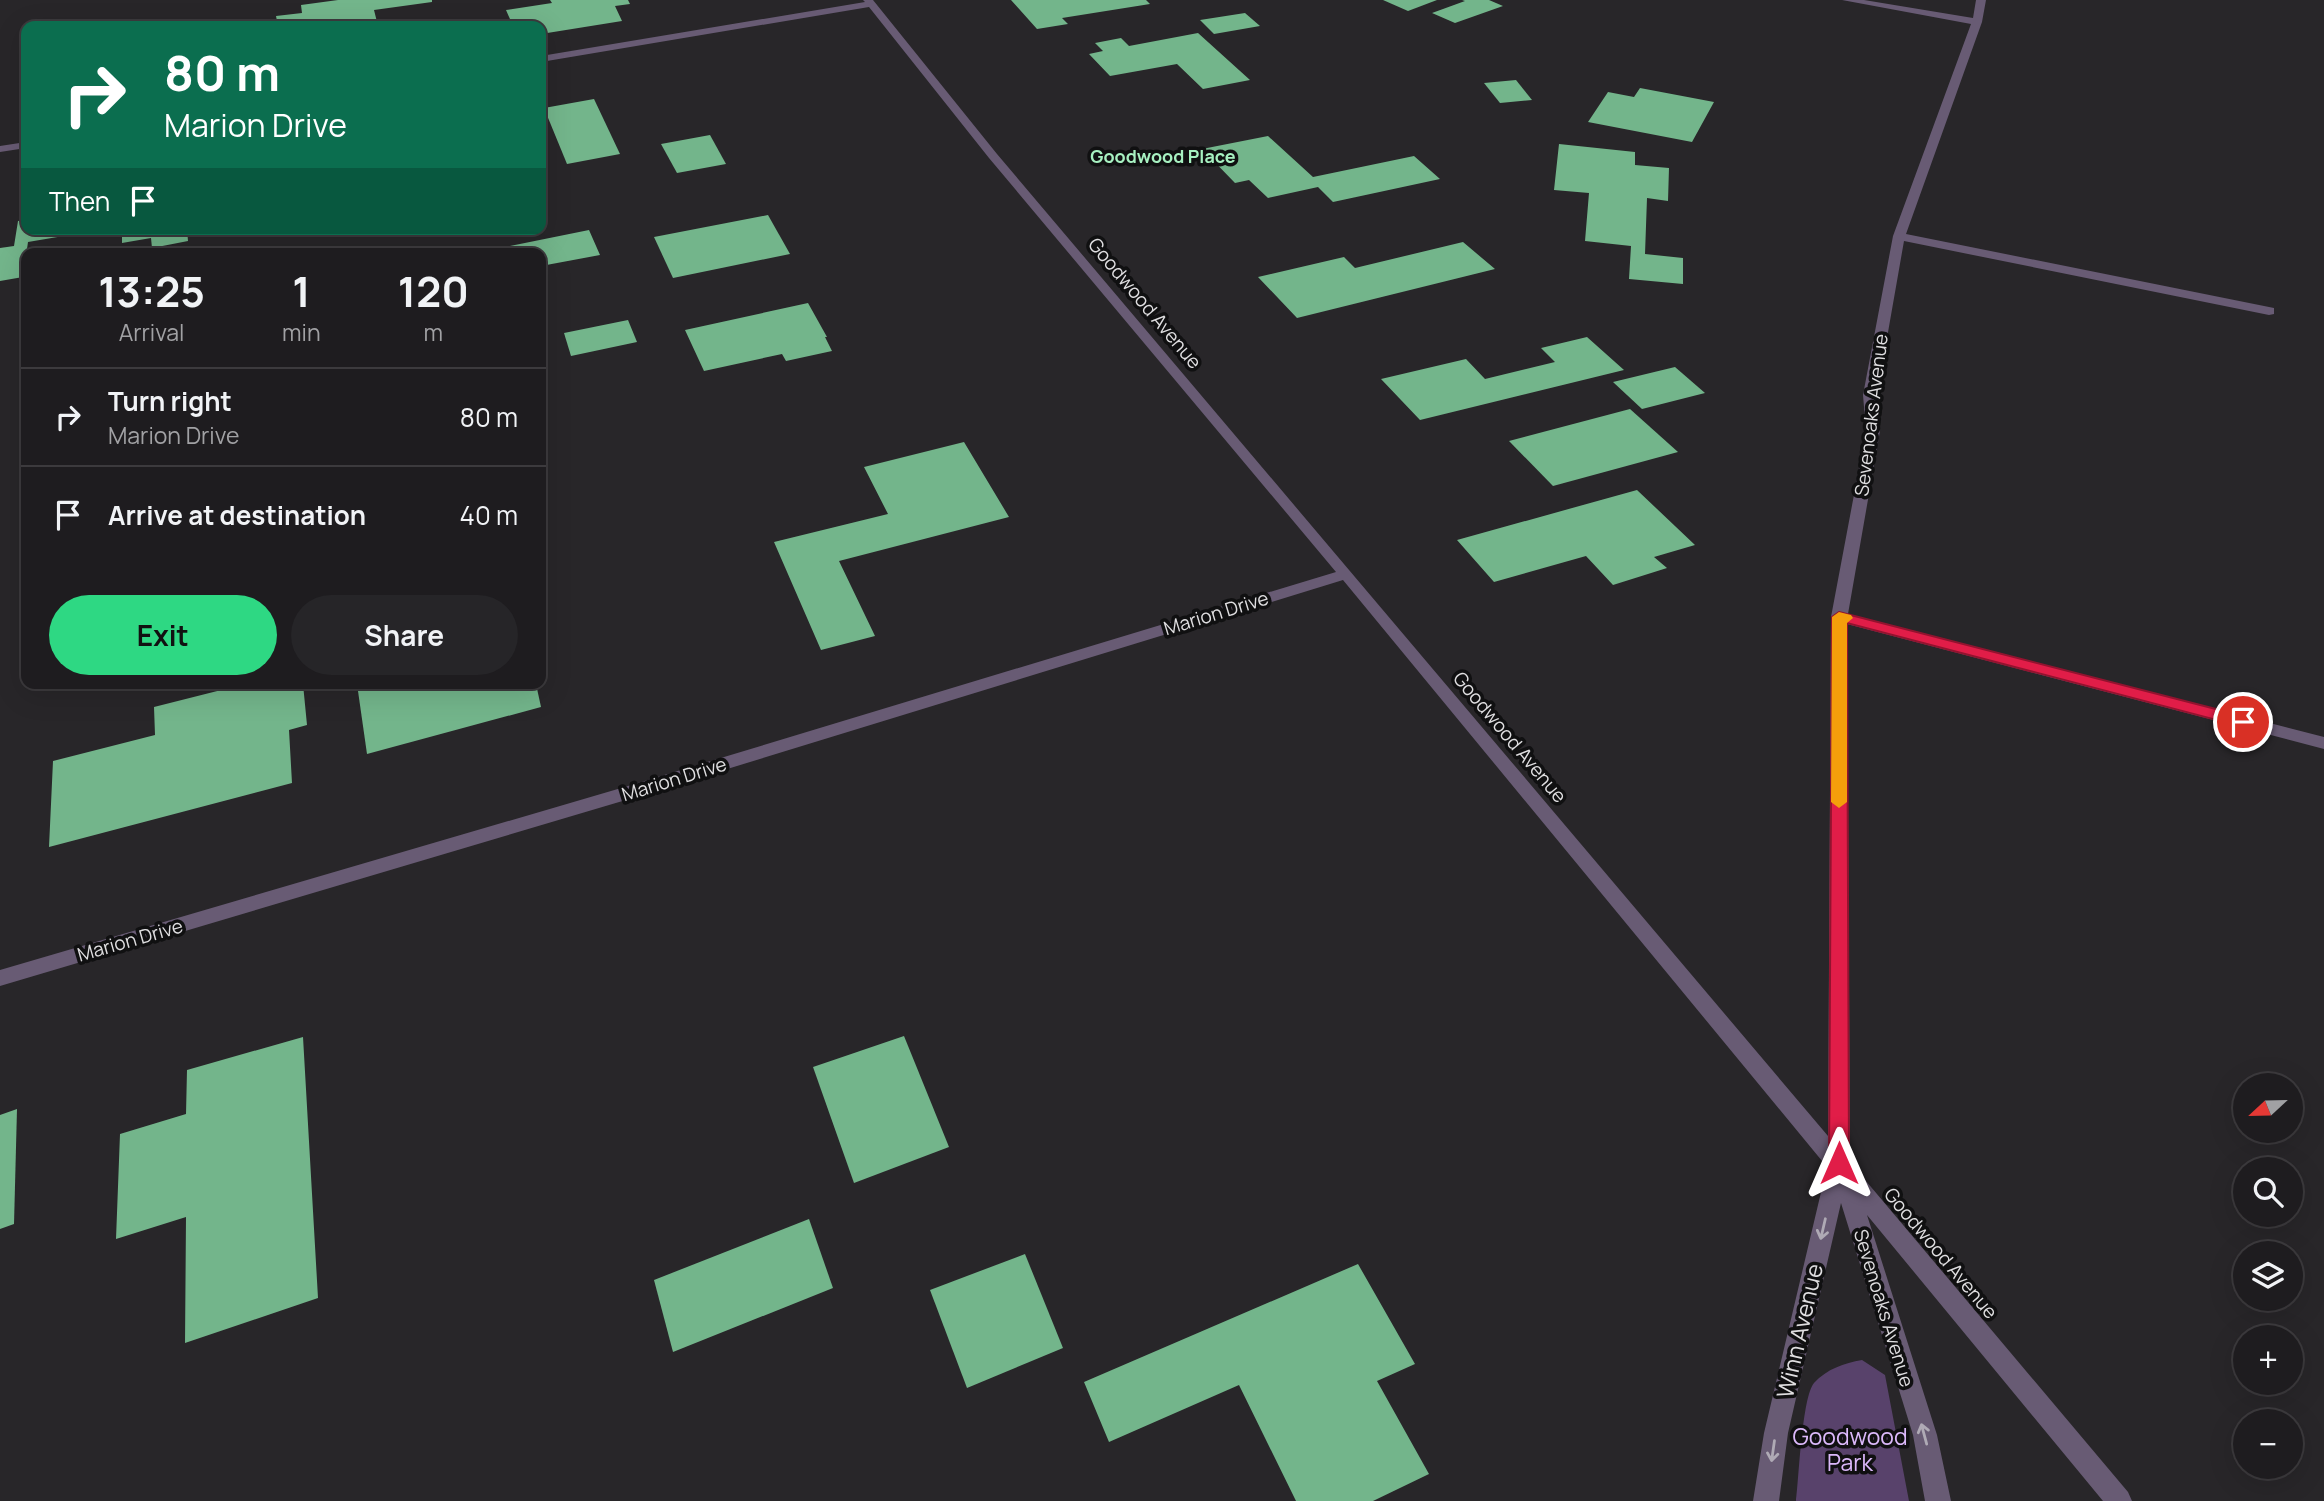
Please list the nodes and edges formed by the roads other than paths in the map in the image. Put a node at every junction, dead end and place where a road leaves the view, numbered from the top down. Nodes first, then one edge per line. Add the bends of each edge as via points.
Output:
1 (1847, 0) edge
2 (1981, 0) edge
3 (870, 2) edge
4 (1977, 22) junction
5 (546, 58) edge
6 (21, 146) edge
7 (0, 149) edge
8 (1899, 236) junction
9 (2269, 311) dead end
10 (1346, 574) junction
11 (1839, 617) junction
12 (2324, 743) edge
13 (0, 978) edge
14 (1839, 1163) junction
15 (1766, 1501) edge
16 (1938, 1501) edge
17 (2119, 1501) edge

1 - 4 street
2 - 4 street, Sevenoaks Avenue
3 - 5 street
3 - 10 street, Goodwood Avenue via 993,156
4 - 8 street, Sevenoaks Avenue
6 - 7 street
8 - 9 street
8 - 11 street, Sevenoaks Avenue via 1870,395 1873,431
10 - 13 street, Marion Drive
10 - 14 street, Goodwood Avenue
11 - 12 street
11 - 14 street, Sevenoaks Avenue
14 -> 15 street, Winn Avenue via 1776,1433
16 -> 14 street, Sevenoaks Avenue via 1925,1436
14 - 17 street, Goodwood Avenue

